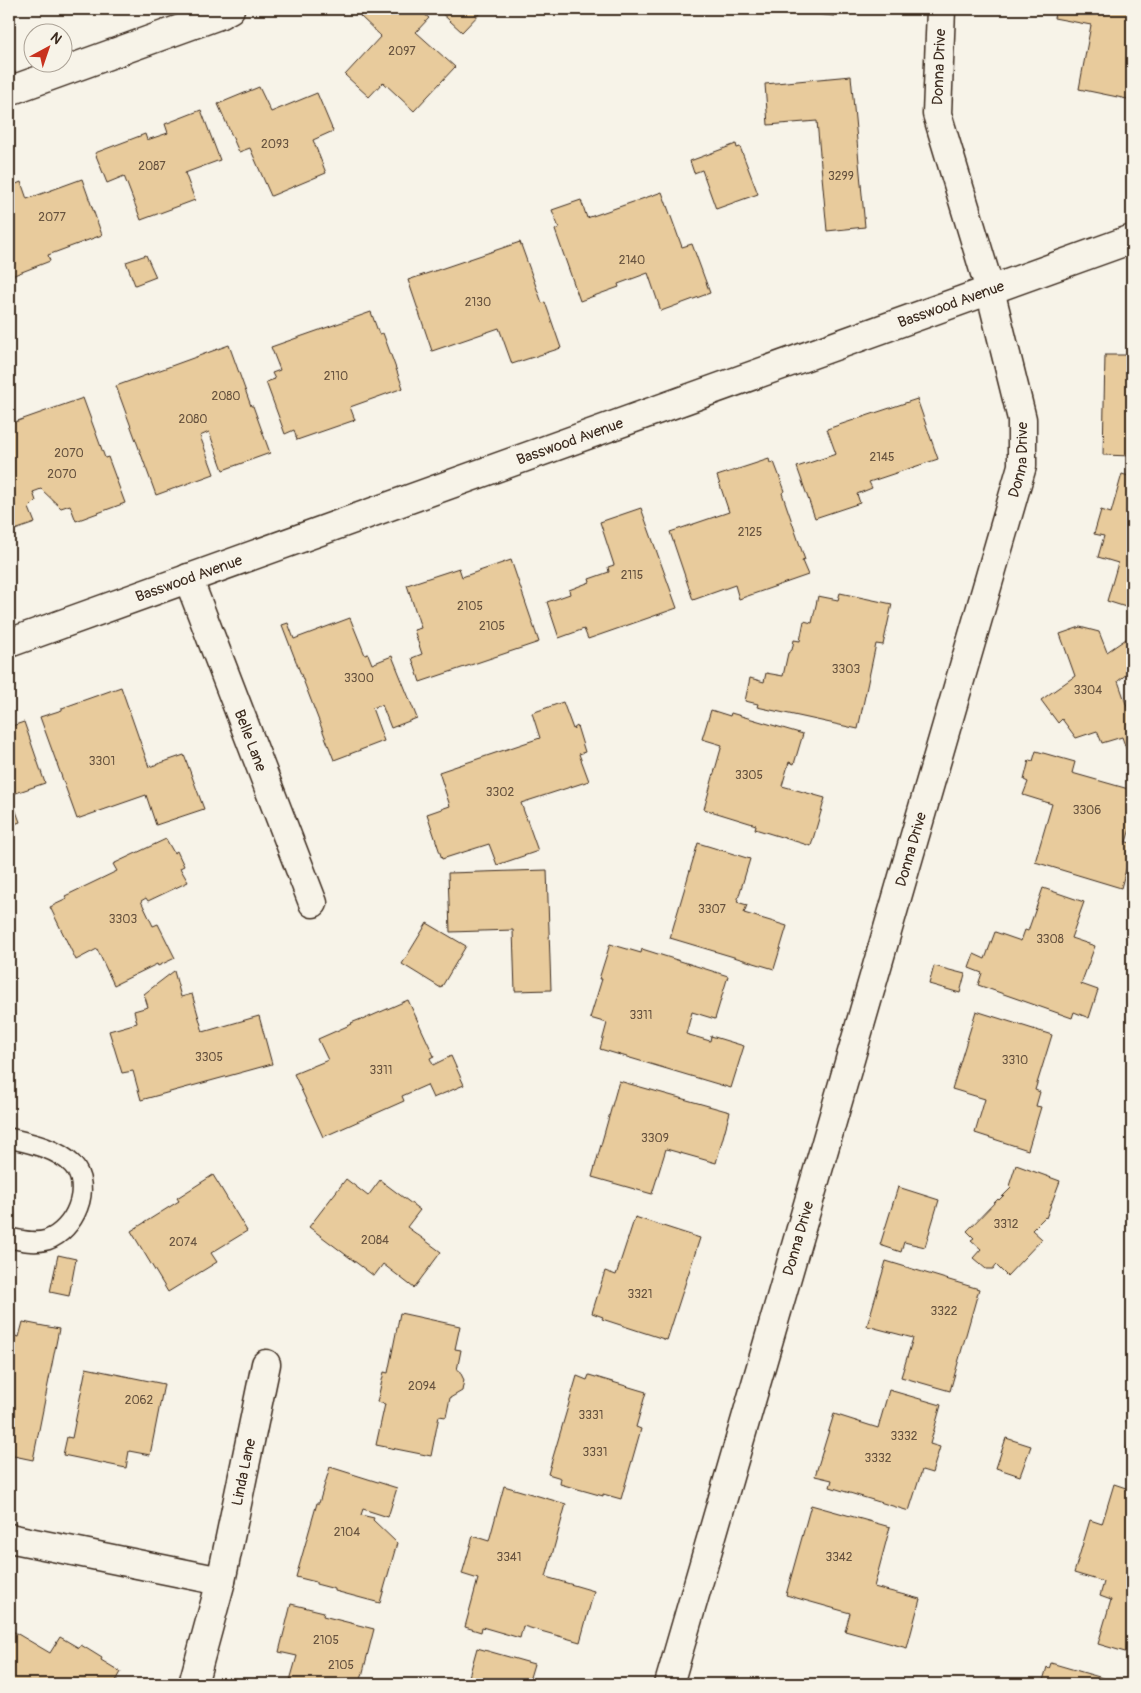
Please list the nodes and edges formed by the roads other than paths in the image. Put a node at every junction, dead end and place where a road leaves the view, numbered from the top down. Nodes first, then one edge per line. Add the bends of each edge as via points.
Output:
1 (230, 9) edge
2 (941, 9) edge
3 (9, 91) edge
4 (1132, 239) edge
5 (990, 290) junction
6 (188, 578) junction
7 (9, 643) edge
8 (313, 903) dead end
9 (9, 1138) edge
10 (9, 1238) edge
11 (266, 1364) dead end
12 (9, 1538) edge
13 (221, 1580) junction
14 (193, 1684) edge
15 (669, 1684) edge

1 - 3 street
2 - 5 street, Donna Drive via 938,114
4 - 5 street, Basswood Avenue
5 - 6 street, Basswood Avenue
5 - 15 street, Donna Drive via 1022,419 1022,466
6 - 7 street, Basswood Avenue
6 - 8 street, Belle Lane
9 - 10 lane via 58,1153 73,1165 82,1184 82,1199 73,1217 48,1240 33,1243
11 - 13 street, Linda Lane
12 - 13 street
13 - 14 street, Linda Lane

